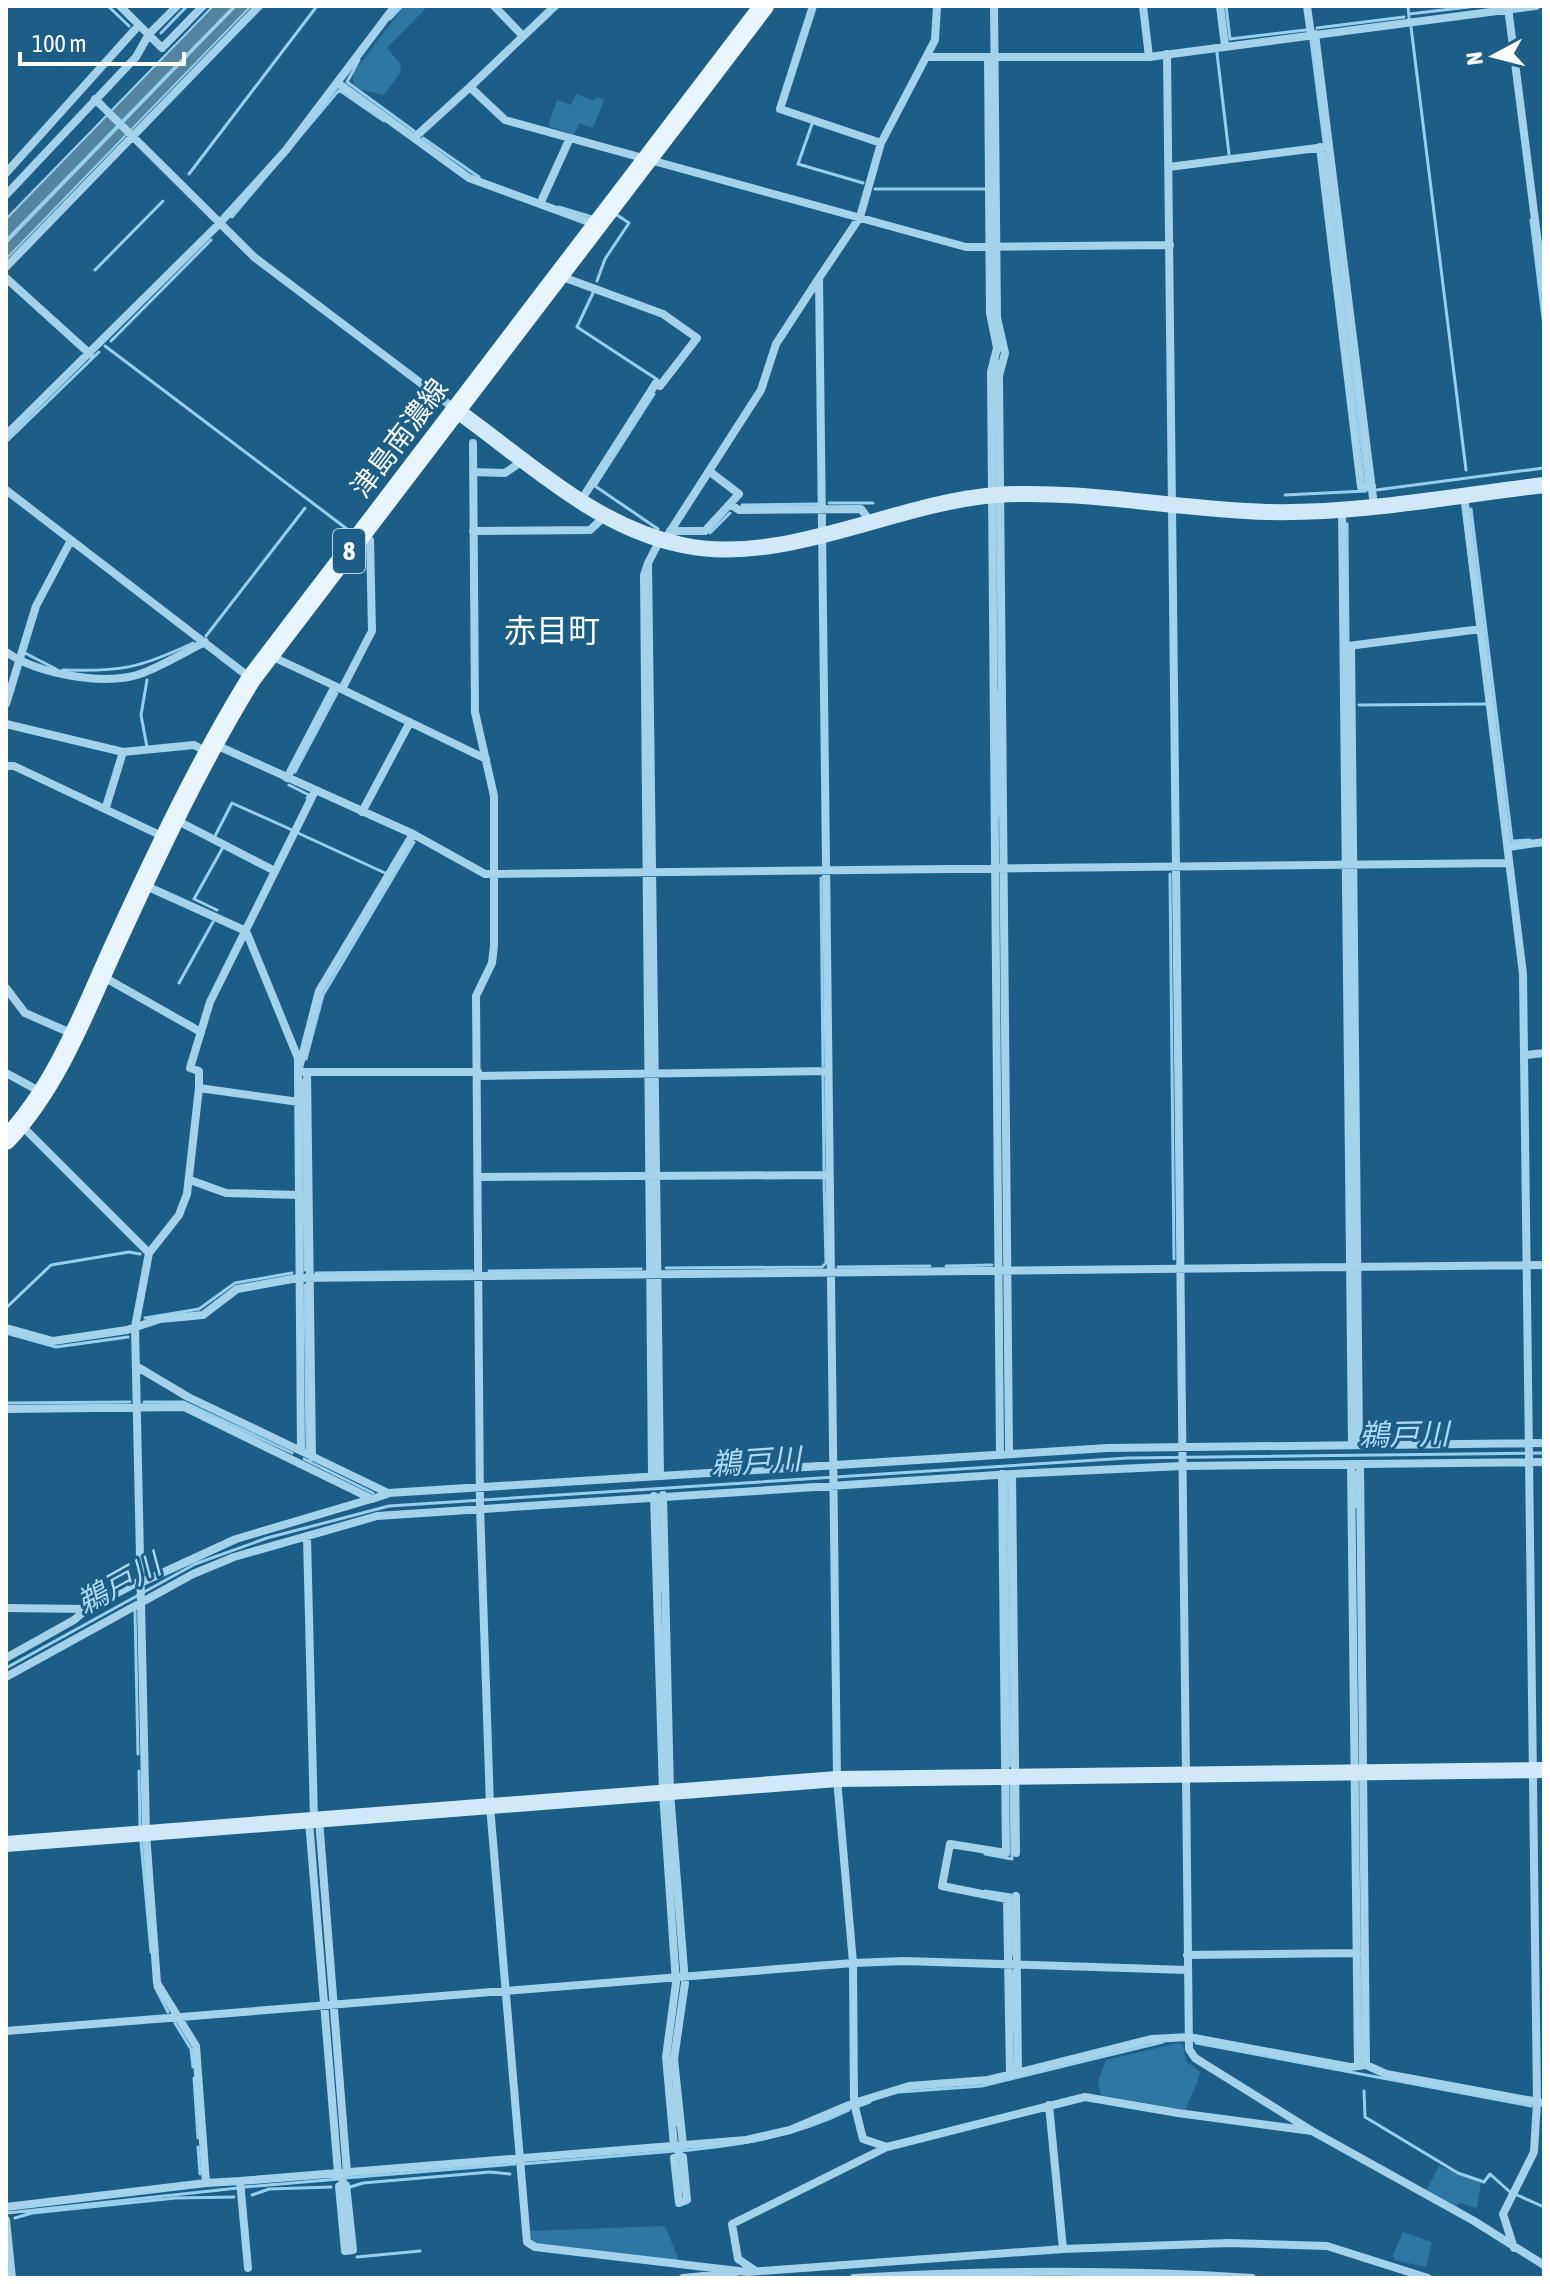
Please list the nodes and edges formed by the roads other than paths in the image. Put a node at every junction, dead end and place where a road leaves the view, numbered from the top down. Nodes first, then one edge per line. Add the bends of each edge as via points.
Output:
1 (120, 6) edge
2 (177, 6) edge
3 (203, 6) edge
4 (259, 6) edge
5 (395, 6) edge
6 (494, 6) edge
7 (555, 6) edge
8 (764, 6) edge
9 (813, 6) edge
10 (937, 6) edge
11 (994, 6) edge
12 (1143, 6) edge
13 (1220, 6) edge
14 (1307, 6) edge
15 (1536, 6) edge
16 (1509, 8) edge
17 (139, 25) junction
18 (149, 34) junction
19 (522, 35) junction
20 (1313, 35) junction
21 (1225, 46) junction
22 (1167, 54) junction
23 (928, 57) junction
24 (991, 57) junction
25 (1149, 57) junction
26 (338, 83) junction
27 (470, 87) junction
28 (99, 102) junction
29 (132, 136) junction
30 (414, 138) junction
31 (570, 138) junction
32 (881, 143) junction
33 (1324, 147) junction
34 (649, 160) junction
35 (1169, 167) junction
36 (6, 173) edge
37 (6, 195) edge
38 (540, 204) junction
39 (860, 217) junction
40 (219, 224) junction
41 (1540, 224) edge
42 (598, 225) junction
43 (1170, 245) junction
44 (993, 247) junction
45 (6, 267) edge
46 (559, 276) junction
47 (6, 278) edge
48 (819, 278) junction
49 (1544, 291) edge
50 (90, 354) junction
51 (456, 410) junction
52 (6, 435) edge
53 (473, 443) dead end
54 (525, 458) junction
55 (709, 471) junction
56 (473, 472) junction
57 (1544, 485) edge
58 (6, 490) edge
59 (1464, 494) junction
60 (996, 495) junction
61 (579, 503) junction
62 (1173, 503) junction
63 (730, 504) junction
64 (1374, 506) junction
65 (823, 508) junction
66 (1342, 509) junction
67 (603, 518) junction
68 (870, 521) junction
69 (473, 531) junction
70 (822, 533) junction
71 (361, 534) junction
72 (664, 537) junction
73 (71, 540) junction
74 (1481, 629) junction
75 (205, 642) junction
76 (1347, 646) junction
77 (6, 652) edge
78 (269, 655) junction
79 (17, 659) junction
80 (251, 679) junction
81 (338, 688) junction
82 (6, 704) edge
83 (410, 722) junction
84 (6, 724) edge
85 (209, 748) junction
86 (123, 752) junction
87 (486, 759) junction
88 (6, 766) edge
89 (287, 778) junction
90 (315, 791) junction
91 (106, 807) junction
92 (362, 812) junction
93 (168, 828) junction
94 (413, 834) junction
95 (1544, 842) edge
96 (1508, 847) junction
97 (1509, 863) junction
98 (1350, 864) junction
99 (1175, 866) junction
100 (1000, 868) junction
101 (826, 870) junction
102 (275, 871) junction
103 (650, 871) junction
104 (494, 874) junction
105 (142, 884) junction
106 (246, 931) junction
107 (100, 975) junction
108 (6, 988) edge
109 (199, 1031) junction
110 (73, 1034) junction
111 (1544, 1053) edge
112 (1526, 1055) junction
113 (828, 1071) junction
114 (302, 1072) junction
115 (6, 1073) edge
116 (478, 1074) junction
117 (652, 1074) junction
118 (199, 1088) junction
119 (42, 1093) junction
120 (299, 1102) junction
121 (21, 1124) junction
122 (6, 1140) edge
123 (829, 1175) junction
124 (653, 1176) junction
125 (479, 1177) junction
126 (190, 1180) junction
127 (299, 1195) junction
128 (149, 1253) junction
129 (1527, 1265) junction
130 (1544, 1265) edge
131 (1354, 1267) junction
132 (1179, 1268) junction
133 (1003, 1270) junction
134 (829, 1272) junction
135 (654, 1274) junction
136 (480, 1275) junction
137 (298, 1278) junction
138 (309, 1278) junction
139 (135, 1327) junction
140 (6, 1328) edge
141 (136, 1366) junction
142 (137, 1407) junction
143 (6, 1409) edge
144 (1544, 1443) edge
145 (1355, 1445) junction
146 (1530, 1445) junction
147 (1181, 1448) junction
148 (301, 1451) junction
149 (1004, 1455) junction
150 (312, 1457) junction
151 (1530, 1461) junction
152 (1544, 1462) edge
153 (1182, 1464) junction
154 (1356, 1464) junction
155 (832, 1467) junction
156 (1007, 1474) junction
157 (656, 1476) junction
158 (832, 1483) junction
159 (481, 1489) junction
160 (388, 1493) junction
161 (658, 1496) junction
162 (372, 1499) junction
163 (480, 1505) junction
164 (307, 1537) junction
165 (138, 1584) junction
166 (139, 1603) junction
167 (6, 1608) edge
168 (87, 1609) junction
169 (6, 1658) edge
170 (6, 1677) edge
171 (1538, 1770) edge
172 (1359, 1772) junction
173 (1186, 1774) junction
174 (1011, 1776) junction
175 (837, 1779) junction
176 (667, 1793) junction
177 (490, 1806) junction
178 (314, 1820) junction
179 (146, 1833) junction
180 (6, 1844) edge
181 (1016, 1853) dead end
182 (1016, 1896) dead end
183 (1357, 1953) junction
184 (1187, 1955) junction
185 (853, 1963) junction
186 (1012, 1965) junction
187 (1187, 1970) junction
188 (680, 1979) junction
189 (505, 1992) junction
190 (330, 2006) junction
191 (178, 2017) junction
192 (6, 2031) edge
193 (1189, 2037) junction
194 (1362, 2066) junction
195 (1014, 2074) junction
196 (1541, 2102) edge
197 (854, 2103) junction
198 (1049, 2105) junction
199 (1312, 2131) junction
200 (678, 2146) junction
201 (887, 2147) junction
202 (679, 2157) junction
203 (518, 2158) junction
204 (342, 2173) junction
205 (240, 2181) junction
206 (206, 2183) junction
207 (343, 2184) junction
208 (6, 2198) edge
209 (6, 2207) edge
210 (6, 2220) edge
211 (1063, 2249) junction
212 (1514, 2249) junction
213 (1544, 2265) edge
214 (248, 2268) dead end
215 (752, 2272) junction
216 (12, 2278) edge
217 (683, 2278) edge
218 (854, 2278) edge
219 (1252, 2278) edge
220 (1428, 2278) edge

1 - 17 street
2 - 18 street
3 - 18 street via 162,48
4 - 29 street
5 - 26 street
6 - 19 street
7 - 19 street
8 - 34 main road, 津島南濃線 / 8
9 - 32 street via 780,109
10 - 23 street
11 - 24 street
12 - 25 street
13 - 21 street
14 - 20 street
15 - 16 street
16 - 20 street
16 - 41 street
17 - 18 street
17 - 36 street
18 - 28 street
19 - 27 street
20 - 21 street
20 - 33 street
21 - 22 street
22 - 25 street
22 - 35 street
23 - 24 street
23 - 32 street
24 - 25 street
24 - 44 street
26 - 30 street
26 - 40 street
27 - 30 street
27 - 31 street via 505,120
28 - 29 street
28 - 37 street
29 - 40 street
29 - 45 street
30 - 38 street via 469,178
31 - 34 street
31 - 38 street
32 - 39 street
33 - 35 street
33 - 64 street
34 - 39 street
34 - 42 main road, 津島南濃線 / 8
35 - 43 street
38 - 42 street
39 - 44 street via 966,247
39 - 48 street
40 - 50 street
40 - 51 street via 254,257
41 - 49 street
42 - 46 main road, 津島南濃線 / 8
43 - 44 street
43 - 62 street
44 - 60 street via 997,318 1005,353 999,376
46 - 51 main road, 津島南濃線 / 8
46 - 61 street via 663,314 697,338 660,386 656,383
47 - 50 street
48 - 55 street via 776,344 761,390
48 - 65 street
50 - 52 street
51 - 54 street
51 - 71 main road, 津島南濃線 / 8
53 - 56 street
54 - 56 street via 505,473
54 - 61 street
55 - 63 street via 739,494
55 - 72 street
56 - 69 street
57 - 59 street
58 - 73 street
59 - 64 street
59 - 74 street
60 - 62 street
60 - 68 street
60 - 100 street
61 - 67 street
62 - 66 street via 1263,512
62 - 99 street
63 - 65 street via 739,510
63 - 72 street via 705,531
64 - 66 street
65 - 68 street via 861,509
65 - 70 street
66 - 76 street
67 - 69 street via 590,530
67 - 72 street
68 - 70 street
69 - 87 street via 475,712
70 - 72 street via 775,545 715,549
70 - 101 street
71 - 78 main road, 津島南濃線 / 8
71 - 81 street via 370,540 372,631
72 - 103 street via 644,575
73 - 75 street
73 - 79 street via 36,606
74 - 76 street
74 - 96 street
75 - 79 street via 141,674 58,675
75 - 80 street
76 - 98 street
77 - 79 street
78 - 80 main road, 津島南濃線 / 8
78 - 81 street
79 - 82 street
80 - 85 main road, 津島南濃線 / 8
81 - 83 street
81 - 89 street
83 - 87 street
83 - 92 street
84 - 86 street
85 - 86 street
85 - 89 street
85 - 93 main road, 津島南濃線 / 8
86 - 91 street
87 - 104 street via 494,796
88 - 91 street
89 - 90 street
90 - 92 street
90 - 102 street
91 - 93 street
92 - 94 street
93 - 102 street
93 - 105 main road, 津島南濃線 / 8
94 - 104 street
94 - 114 street via 319,991
95 - 96 street
96 - 97 street
97 - 98 street
97 - 112 street via 1523,974
98 - 99 street
98 - 131 street
99 - 100 street
99 - 132 street
100 - 101 street
100 - 133 street
101 - 103 street
101 - 113 street
102 - 106 street
103 - 104 street
103 - 117 street
104 - 116 street via 492,963 476,996
105 - 106 street
105 - 107 main road, 津島南濃線 / 8
106 - 109 street
106 - 114 street
107 - 109 street
107 - 110 main road, 津島南濃線 / 8
108 - 110 street via 25,1013
109 - 118 street via 190,1068 199,1071
110 - 119 main road, 津島南濃線 / 8
111 - 112 street
112 - 129 street
113 - 117 street
113 - 123 street
114 - 116 street
114 - 120 street
114 - 138 street
115 - 119 street
116 - 117 street
116 - 125 street
117 - 124 street
118 - 120 street
118 - 126 street
119 - 121 main road, 津島南濃線 / 8
120 - 127 street
121 - 122 main road, 津島南濃線 / 8
121 - 128 street
123 - 124 street
123 - 134 street
124 - 125 street
124 - 135 street
125 - 136 street
126 - 127 street via 226,1193
126 - 128 street via 179,1215
127 - 137 street
128 - 139 street
129 - 130 street
129 - 131 street
129 - 146 street
131 - 132 street
131 - 145 street
132 - 133 street
132 - 147 street
133 - 134 street
133 - 149 street
134 - 135 street
134 - 155 street
135 - 136 street
135 - 157 street
136 - 138 street
136 - 159 street
137 - 138 street
137 - 139 street via 237,1289 203,1315
137 - 148 street
138 - 150 street
139 - 140 street via 53,1341
139 - 141 street
141 - 142 street
141 - 148 street
142 - 143 street
142 - 162 street via 184,1407
142 - 165 street
144 - 146 street
145 - 146 street
145 - 147 street
146 - 151 street
147 - 149 street
147 - 153 street
148 - 150 street
149 - 155 street
150 - 160 street
151 - 152 street
151 - 154 street
151 - 171 street
153 - 154 street
153 - 156 street
153 - 173 street
154 - 172 street
155 - 157 street
155 - 158 street
156 - 158 street
156 - 174 street
157 - 159 street
158 - 161 street
158 - 175 street
159 - 160 street
159 - 163 street
160 - 162 street
161 - 163 street
161 - 176 street
162 - 165 street via 236,1539
163 - 164 street via 377,1516
163 - 177 street
164 - 166 street via 234,1557
164 - 178 street
165 - 166 street
165 - 168 street
166 - 170 street
166 - 179 street
167 - 168 street
168 - 169 street
171 - 172 street
171 - 196 street
172 - 173 street
172 - 183 street
172 - 194 street
173 - 174 street
173 - 184 street
174 - 175 street
174 - 181 street
174 - 186 street via 1006,1853 950,1844 942,1886 1007,1899
175 - 176 street
175 - 185 street
176 - 177 street
176 - 188 street
177 - 178 street
177 - 189 street
178 - 179 street
178 - 190 street
179 - 180 street
179 - 191 street via 157,1983
182 - 186 street
183 - 184 street
183 - 194 street
184 - 187 street
185 - 186 street
185 - 188 street
185 - 197 street
186 - 187 street
186 - 195 street
187 - 193 street
188 - 189 street
188 - 200 street via 674,2059
189 - 190 street
189 - 203 street
190 - 191 street
190 - 204 street
191 - 192 street
191 - 206 street via 196,2046
193 - 194 street
193 - 195 street via 1152,2039
193 - 199 street via 1195,2058
194 - 196 street
195 - 197 street via 967,2084 909,2086
196 - 212 street via 1534,2152 1503,2214
197 - 200 street via 772,2135
197 - 201 street via 863,2139
198 - 199 street via 1085,2097
198 - 201 street
198 - 211 street
199 - 212 street via 1474,2221
200 - 202 street
200 - 203 street
201 - 215 street via 732,2224 738,2259
202 - 202 street via 674,2158 679,2203 687,2200
203 - 204 street
203 - 215 street via 524,2232 535,2247
204 - 205 street
204 - 207 street
205 - 206 street
205 - 214 street
206 - 209 street
207 - 207 street via 339,2186 345,2251 353,2250
208 - 209 street
210 - 216 street
211 - 215 street
211 - 220 street via 1229,2243 1327,2246
212 - 213 street
215 - 217 street
218 - 219 street via 1139,2270

